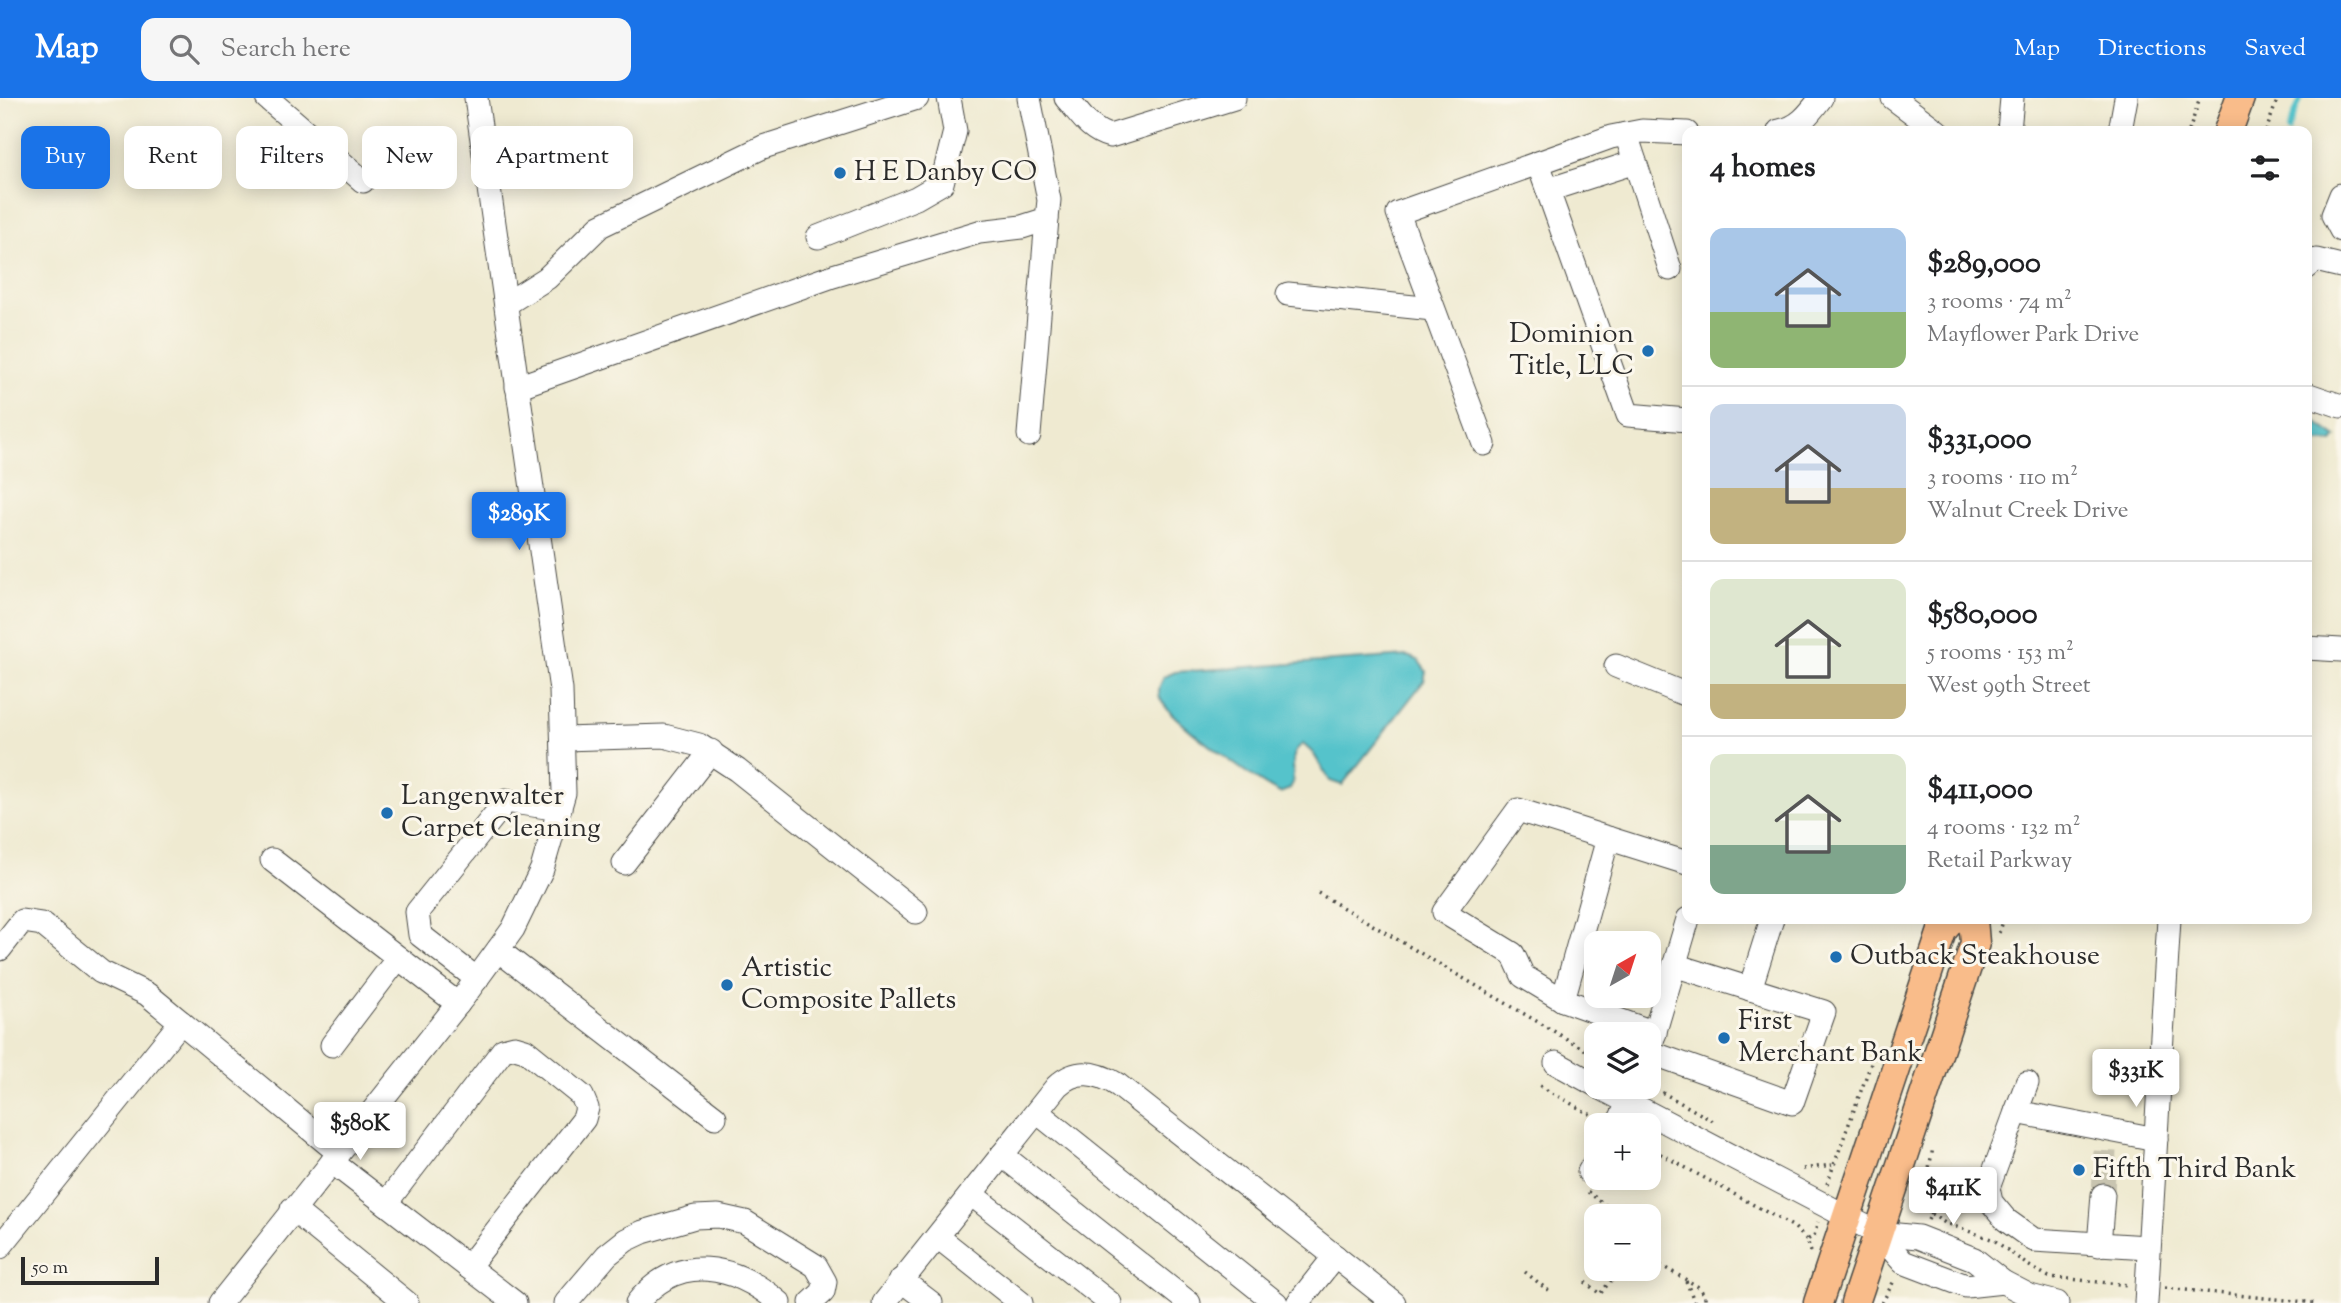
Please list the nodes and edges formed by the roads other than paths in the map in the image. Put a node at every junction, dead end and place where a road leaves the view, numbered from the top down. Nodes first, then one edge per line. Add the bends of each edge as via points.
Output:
1 (267, 98) edge
2 (476, 98) edge
3 (917, 98) edge
4 (949, 98) edge
5 (1029, 98) edge
6 (1066, 98) edge
7 (1234, 98) edge
8 (1821, 98) edge
9 (1892, 98) edge
10 (2012, 98) edge
11 (2126, 98) edge
12 (2240, 98) edge
13 (1795, 126) edge
14 (1930, 126) edge
15 (2009, 126) edge
16 (2121, 126) edge
17 (2230, 126) edge
18 (1682, 133) edge
19 (1626, 134) junction
20 (1635, 162) junction
21 (1538, 163) junction
22 (362, 180) edge
23 (1548, 190) junction
24 (2341, 195) edge
25 (1047, 219) junction
26 (2341, 230) edge
27 (818, 237) dead end
28 (2312, 263) edge
29 (2341, 266) edge
30 (1670, 269) dead end
31 (1288, 294) dead end
32 (506, 304) junction
33 (1433, 309) junction
34 (517, 387) junction
35 (2312, 396) edge
36 (2341, 406) edge
37 (1682, 420) edge
38 (1029, 435) dead end
39 (1483, 444) dead end
40 (2312, 648) edge
41 (2341, 650) edge
42 (1616, 666) dead end
43 (1682, 693) edge
44 (563, 740) junction
45 (711, 751) junction
46 (559, 809) junction
47 (1608, 838) junction
48 (272, 860) dead end
49 (1682, 861) edge
50 (624, 863) dead end
51 (916, 912) dead end
52 (1686, 924) edge
53 (1770, 924) edge
54 (1947, 924) edge
55 (1973, 924) edge
56 (2169, 924) edge
57 (0, 949) edge
58 (498, 950) junction
59 (398, 958) junction
60 (1674, 965) junction
61 (1750, 989) junction
62 (467, 993) junction
63 (1563, 1000) junction
64 (181, 1022) junction
65 (1605, 1022) edge
66 (1658, 1022) edge
67 (332, 1045) dead end
68 (1661, 1050) edge
69 (1556, 1063) dead end
70 (1584, 1078) edge
71 (2028, 1083) dead end
72 (1640, 1099) edge
73 (1037, 1112) junction
74 (2016, 1112) junction
75 (715, 1117) dead end
76 (2156, 1139) junction
77 (1002, 1155) junction
78 (336, 1157) junction
79 (971, 1194) junction
80 (2103, 1195) tunnel mouth
81 (386, 1203) junction
82 (292, 1209) junction
83 (1835, 1211) junction
84 (1878, 1233) junction
85 (937, 1237) junction
86 (2099, 1245) junction
87 (0, 1247) edge
88 (2148, 1247) junction
89 (1335, 1256) junction
90 (468, 1267) junction
91 (901, 1280) junction
92 (2147, 1295) edge
93 (220, 1303) edge
94 (407, 1303) edge
95 (515, 1303) edge
96 (566, 1303) edge
97 (637, 1303) edge
98 (780, 1303) edge
99 (811, 1303) edge
100 (884, 1303) edge
101 (930, 1303) edge
102 (1021, 1303) edge
103 (1110, 1303) edge
104 (1189, 1303) edge
105 (1276, 1303) edge
106 (1298, 1303) edge
107 (1394, 1303) edge
108 (1818, 1303) edge
109 (1855, 1303) edge
110 (2057, 1303) edge

1 - 22 street
2 - 32 street
3 - 32 street via 763,147 600,226 547,278
4 - 27 street via 955,131 942,183
5 - 25 street via 1049,200
6 - 7 street via 1089,126 1110,136
8 - 13 street
9 - 14 street
10 - 15 street
11 - 16 street
12 - 17 main road
18 - 19 street
19 - 20 street
19 - 21 street
20 - 23 street
20 - 30 street
21 - 23 street
21 - 33 street via 1398,213
23 - 37 street via 1628,415
24 - 26 street via 2333,215
25 - 34 street via 979,232 832,276
25 - 38 street
28 - 29 street via 2316,260
31 - 33 street
32 - 34 street
33 - 39 street
34 - 44 street via 561,691
35 - 36 street
40 - 41 street
42 - 43 street
44 - 45 street via 664,736
44 - 46 street via 564,793
45 - 50 street
45 - 51 street
46 - 58 street via 542,869
46 - 62 street via 506,801 417,912 420,935
47 - 49 street
47 - 63 street
47 - 63 street via 1518,810 1444,912 1513,954 1523,976
48 - 59 street
52 - 60 street
53 - 61 street
54 - 83 main road
55 - 84 main road via 1975,943
56 - 76 street
57 - 64 street via 22,921 42,924 101,972 146,993
58 - 62 street
58 - 75 street
59 - 62 street
59 - 67 street
60 - 61 street
60 - 66 street
61 - 68 street via 1824,1012 1791,1104
62 - 78 street
63 - 65 street
64 - 78 street
64 - 87 street
69 - 70 street
71 - 74 street
72 - 83 street
73 - 77 street
73 - 89 street via 1069,1076 1087,1073 1109,1079
73 - 105 street
74 - 76 street via 2106,1140
74 - 86 street via 1988,1188 1991,1202 2006,1220 2034,1240
76 - 88 street
77 - 79 street
77 - 104 street
78 - 81 street
78 - 82 street
79 - 85 street
79 - 103 street
80 - 86 street
81 - 90 street
81 - 90 street via 503,1050 526,1050 582,1096 587,1108 584,1119
82 - 93 street
82 - 94 street
83 - 84 street
83 - 108 main road
84 - 109 main road
84 - 110 street via 1918,1237 1974,1258 2003,1282
85 - 91 street
85 - 102 street
86 - 88 street
88 - 92 street
89 - 106 street
89 - 107 street
90 - 95 street
91 - 100 street
91 - 101 street
96 - 99 street via 607,1255 626,1241 671,1222 718,1216 745,1222 816,1266 825,1282
97 - 98 street via 656,1283 674,1275 715,1269 738,1274

